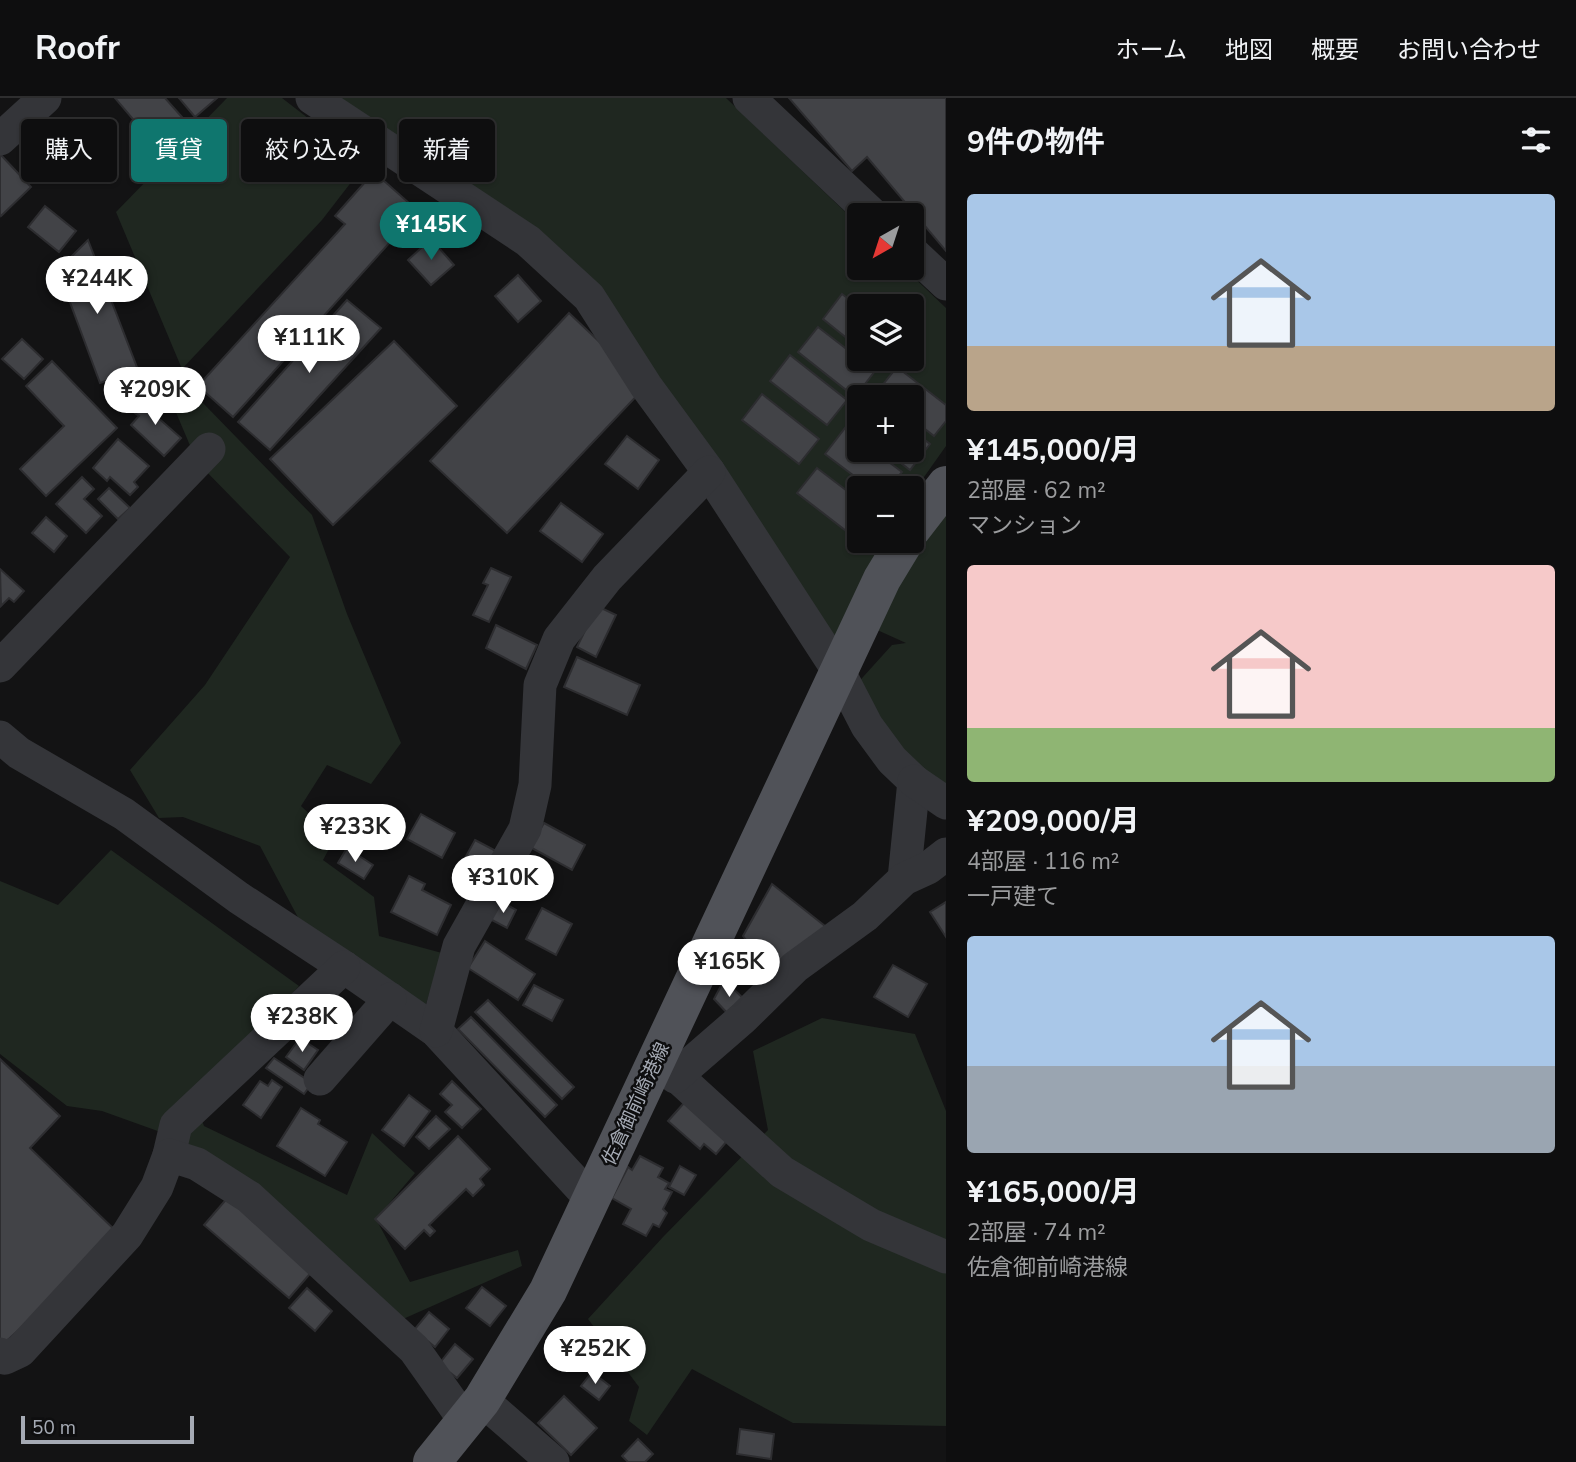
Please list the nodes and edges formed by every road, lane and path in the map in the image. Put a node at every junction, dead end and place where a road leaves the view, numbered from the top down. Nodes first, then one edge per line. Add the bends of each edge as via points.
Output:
1 (45, 98) edge
2 (312, 98) edge
3 (750, 98) edge
4 (0, 139) edge
5 (860, 203) edge
6 (924, 263) edge
7 (946, 284) edge
8 (209, 449) dead end
9 (709, 472) junction
10 (946, 485) edge
11 (924, 513) edge
12 (898, 553) edge
13 (0, 666) edge
14 (839, 672) junction
15 (0, 737) edge
16 (914, 781) junction
17 (946, 803) edge
18 (946, 854) edge
19 (904, 879) junction
20 (344, 967) junction
21 (390, 999) junction
22 (436, 1031) junction
23 (666, 1068) junction
24 (320, 1079) dead end
25 (169, 1155) junction
26 (591, 1199) junction
27 (946, 1257) edge
28 (0, 1354) edge
29 (474, 1410) junction
30 (434, 1461) edge
31 (552, 1462) edge

1 - 4 street
2 - 9 street via 528,241 589,297
3 - 5 street
6 - 7 street
8 - 13 street
9 - 14 street
9 - 22 street via 607,578 559,639 540,685 535,785 524,829 459,946
10 - 11 main road
12 - 14 main road, 佐倉御前崎港線
14 - 16 street via 867,726
14 - 23 main road, 佐倉御前崎港線
15 - 20 street via 19,753 124,814
16 - 17 street
16 - 19 street
18 - 19 street
19 - 23 street via 865,916 795,967 743,1018
20 - 21 street
20 - 25 street via 176,1125
21 - 22 street
21 - 24 street
22 - 26 street
23 - 26 main road, 佐倉御前崎港線
23 - 27 street via 782,1172 871,1225
25 - 28 street via 157,1187 127,1235 20,1351 5,1358
25 - 29 street via 197,1164 249,1197
26 - 29 main road, 佐倉御前崎港線 via 548,1292
29 - 30 main road, 佐倉御前崎港線
29 - 31 street

